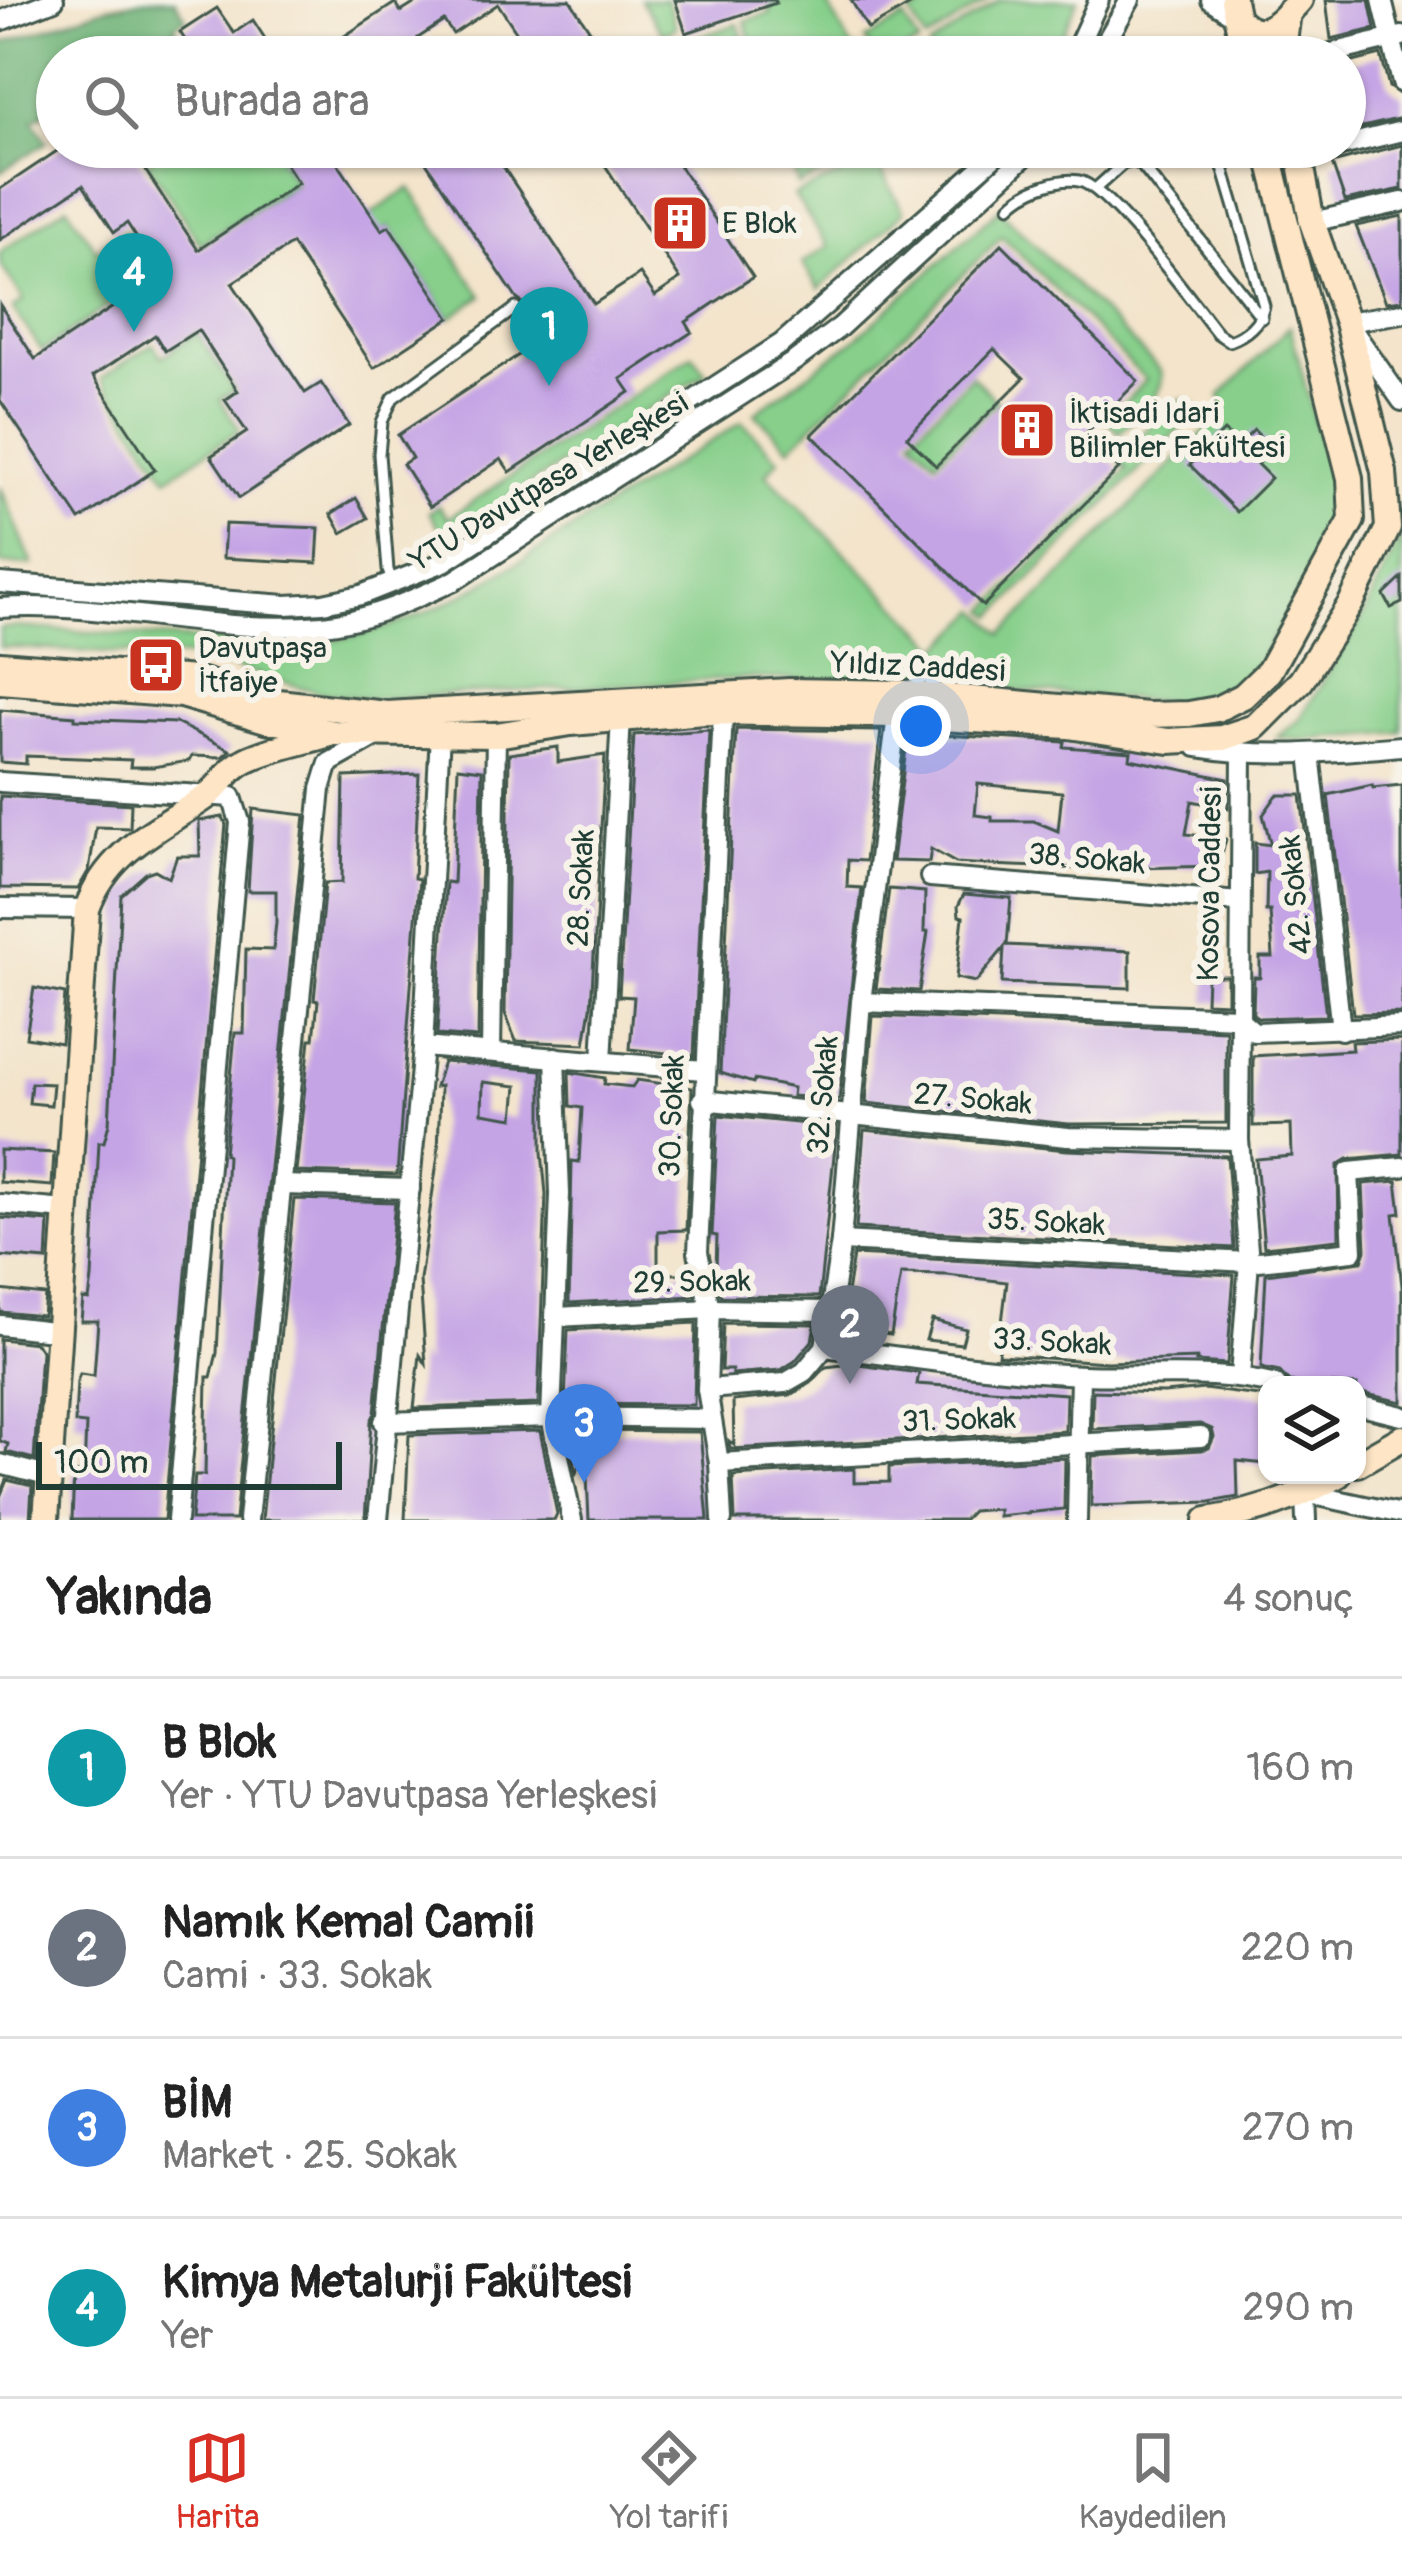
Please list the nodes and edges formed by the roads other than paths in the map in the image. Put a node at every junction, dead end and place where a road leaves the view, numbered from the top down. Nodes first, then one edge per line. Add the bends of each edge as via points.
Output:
1 (54, 0) edge
2 (1099, 0) edge
3 (1130, 0) edge
4 (1211, 0) edge
5 (1382, 0) edge
6 (1292, 4) edge
7 (1234, 8) edge
8 (0, 21) edge
9 (1083, 36) edge
10 (1109, 36) edge
11 (1286, 36) edge
12 (1397, 38) edge
13 (1366, 45) edge
14 (1402, 83) edge
15 (1402, 131) edge
16 (1366, 140) edge
17 (981, 168) edge
18 (1012, 168) edge
19 (1118, 168) edge
20 (1144, 168) edge
21 (1223, 168) edge
22 (1272, 168) edge
23 (1302, 168) edge
24 (1094, 189) junction
25 (1402, 202) edge
26 (1010, 206) dead end
27 (1312, 222) junction
28 (516, 308) dead end
29 (1402, 313) edge
30 (1262, 318) junction
31 (1347, 322) junction
32 (1402, 401) edge
33 (0, 584) edge
34 (393, 584) junction
35 (0, 608) edge
36 (0, 664) edge
37 (0, 681) edge
38 (723, 712) junction
39 (897, 716) junction
40 (621, 718) junction
41 (334, 733) junction
42 (382, 733) junction
43 (440, 734) junction
44 (496, 735) junction
45 (1168, 741) junction
46 (1402, 746) edge
47 (1242, 752) junction
48 (1310, 753) junction
49 (0, 782) edge
50 (211, 794) junction
51 (930, 877) dead end
52 (1240, 902) junction
53 (0, 908) edge
54 (87, 910) junction
55 (861, 1002) junction
56 (1238, 1017) junction
57 (1402, 1026) edge
58 (1341, 1030) junction
59 (423, 1046) junction
60 (490, 1052) junction
61 (555, 1057) junction
62 (602, 1061) junction
63 (704, 1070) junction
64 (702, 1100) junction
65 (850, 1118) junction
66 (1238, 1140) junction
67 (1401, 1167) edge
68 (284, 1185) junction
69 (410, 1189) junction
70 (1402, 1189) edge
71 (0, 1204) edge
72 (65, 1210) junction
73 (841, 1241) junction
74 (1249, 1262) junction
75 (710, 1309) junction
76 (829, 1312) junction
77 (557, 1317) junction
78 (0, 1325) edge
79 (61, 1332) junction
80 (825, 1347) junction
81 (1080, 1375) junction
82 (1240, 1376) junction
83 (1258, 1380) edge
84 (707, 1389) junction
85 (1366, 1407) edge
86 (1402, 1416) edge
87 (551, 1417) junction
88 (711, 1419) junction
89 (384, 1422) junction
90 (1201, 1437) dead end
91 (1402, 1438) edge
92 (1080, 1445) junction
93 (1366, 1459) edge
94 (0, 1463) edge
95 (719, 1463) junction
96 (47, 1476) junction
97 (1322, 1484) edge
98 (1306, 1493) junction
99 (1394, 1515) edge
100 (46, 1520) edge
101 (178, 1520) edge
102 (248, 1520) edge
103 (378, 1520) edge
104 (572, 1520) edge
105 (722, 1520) edge
106 (1077, 1520) edge
107 (1207, 1520) edge
108 (1306, 1520) edge

1 - 8 street
2 - 9 street
3 - 10 street
4 - 7 street
5 - 12 street
6 - 7 main road via 1276,27 1258,31
6 - 11 main road
12 - 13 street
12 - 14 street
15 - 16 street
17 - 34 street, YTU Davutpasa Yerleşkesi via 782,344 444,562
18 - 35 street, YTU Davutpasa Yerleşkesi via 796,361 410,601 346,620 285,626
19 - 24 lane
20 - 30 lane
21 - 30 lane
22 - 36 main road, Yıldız Caddesi via 1350,478 1352,520 1269,670 1217,709 1147,716 906,693 788,691 387,714 269,701 196,679
23 - 27 main road
24 - 26 lane via 1078,181 1036,188
24 - 30 lane via 1217,333 1229,341
25 - 27 street
27 - 31 main road
28 - 34 lane via 387,410 379,454
29 - 31 street
31 - 32 street
31 - 45 main road via 1384,472 1388,528 1300,681 1255,727
33 - 34 street, YTU Davutpasa Yerleşkesi via 286,604
37 - 41 main road, Yıldız Caddesi via 181,695
38 - 39 main road, Yıldız Caddesi
38 - 40 main road, Yıldız Caddesi
38 - 63 street, 30. Sokak
39 - 45 main road, Yıldız Caddesi
39 - 55 street, 32. Sokak
40 - 44 main road, Yıldız Caddesi
40 - 62 street, 28. Sokak
41 - 42 main road, Yıldız Caddesi
41 - 50 main road via 248,759 226,770
42 - 43 main road, Yıldız Caddesi
42 - 68 street via 329,763 321,790
43 - 44 main road, Yıldız Caddesi
43 - 59 street
44 - 60 street
45 - 47 street, Yıldız Caddesi
46 - 48 street, Yıldız Caddesi
47 - 48 street, Yıldız Caddesi
47 - 52 street, Kosova Caddesi
48 - 58 street, 42. Sokak
49 - 50 street
50 - 54 main road via 112,862
50 - 101 street via 232,796 240,822
51 - 52 street, 38. Sokak
52 - 56 street, Kosova Caddesi
53 - 54 street
54 - 72 main road
55 - 56 street
55 - 65 street, 32. Sokak
56 - 58 street via 1254,1031
56 - 66 street, Kosova Caddesi
57 - 58 street
59 - 60 street
59 - 69 street
60 - 61 street
61 - 62 street
61 - 77 street
62 - 63 street
63 - 64 street, 30. Sokak
64 - 65 street, 27. Sokak
64 - 75 street, 30. Sokak via 698,1252
65 - 66 street, 27. Sokak via 1069,1137
65 - 73 street, 32. Sokak
66 - 74 street, Kosova Caddesi
67 - 70 street
67 - 74 street, 35. Sokak via 1349,1172 1353,1251
68 - 69 street
68 - 102 street
69 - 89 street
71 - 72 street
72 - 79 main road
73 - 74 street, 35. Sokak
73 - 76 street, 32. Sokak
74 - 82 street, Kosova Caddesi
75 - 76 street, 29. Sokak
75 - 77 street, 29. Sokak
75 - 84 street, 30. Sokak
76 - 80 street, 32. Sokak
77 - 87 street
78 - 79 street
79 - 96 main road
80 - 81 street, 33. Sokak
80 - 84 street via 785,1383
81 - 82 street, 33. Sokak
81 - 92 street
82 - 83 street, 33. Sokak
84 - 88 street, 30. Sokak
85 - 86 street
87 - 88 street
87 - 89 street
87 - 104 street
88 - 95 street, 30. Sokak
89 - 103 street
90 - 92 street, 31. Sokak
91 - 93 main road
92 - 95 street, 31. Sokak
92 - 106 street
94 - 96 street
95 - 105 street, 30. Sokak
96 - 100 main road
97 - 98 main road
98 - 99 street
98 - 107 main road
98 - 108 street

